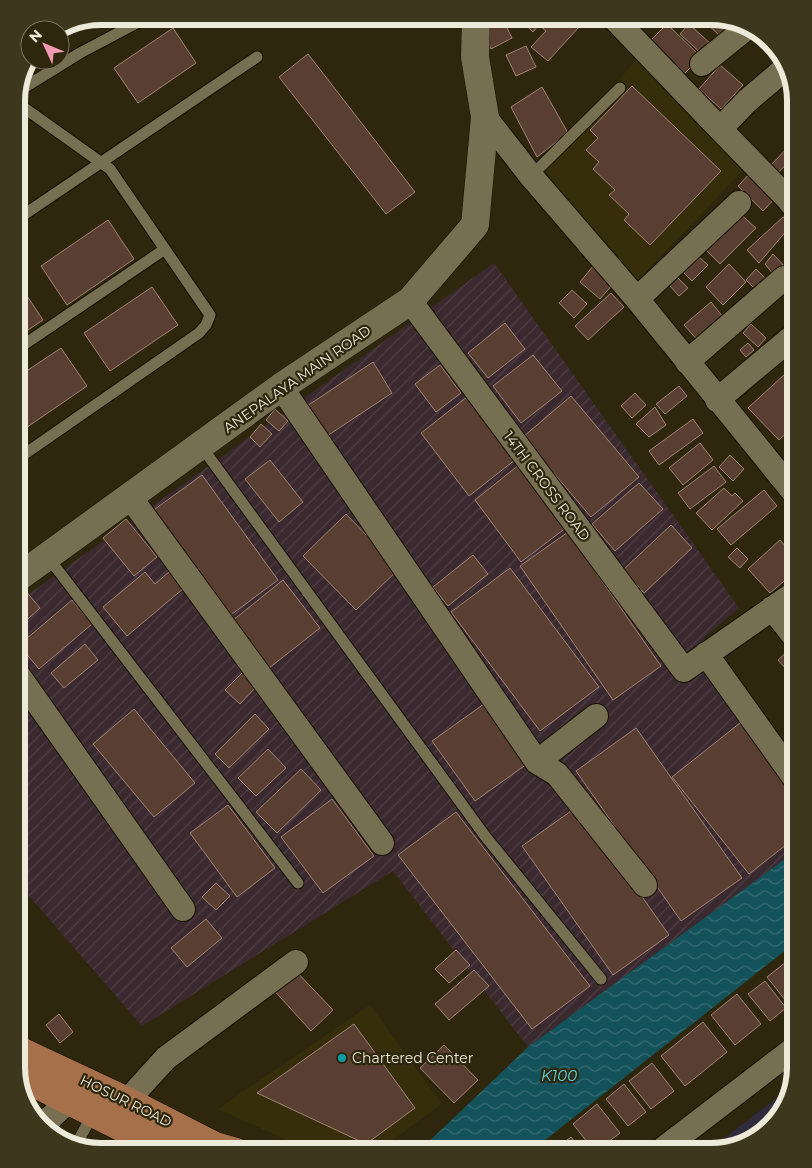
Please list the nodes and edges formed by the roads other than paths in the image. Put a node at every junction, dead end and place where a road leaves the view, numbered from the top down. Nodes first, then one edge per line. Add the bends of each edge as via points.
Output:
1 (133, 25) edge
2 (476, 25) edge
3 (627, 25) edge
4 (741, 32) edge
5 (257, 57) dead end
6 (702, 64) dead end
7 (781, 72) edge
8 (27, 86) edge
9 (620, 88) dead end
10 (25, 108) edge
11 (485, 117) junction
12 (720, 129) junction
13 (100, 162) junction
14 (531, 176) junction
15 (787, 194) edge
16 (739, 203) dead end
17 (25, 214) edge
18 (165, 249) junction
19 (784, 278) dead end
20 (637, 299) junction
21 (410, 301) junction
22 (25, 344) edge
23 (787, 346) edge
24 (687, 362) junction
25 (281, 387) junction
26 (717, 400) junction
27 (201, 446) junction
28 (25, 454) edge
29 (787, 484) edge
30 (130, 497) junction
31 (47, 556) junction
32 (25, 572) edge
33 (787, 598) edge
34 (772, 608) junction
35 (787, 628) edge
36 (706, 654) junction
37 (25, 685) edge
38 (596, 716) dead end
39 (536, 762) junction
40 (787, 767) edge
41 (382, 843) dead end
42 (298, 883) dead end
43 (645, 885) dead end
44 (183, 909) dead end
45 (296, 962) dead end
46 (601, 979) dead end
47 (25, 1053) edge
48 (787, 1054) edge
49 (26, 1079) edge
50 (69, 1100) junction
51 (127, 1101) junction
52 (94, 1112) junction
53 (47, 1121) edge
54 (79, 1140) edge
55 (134, 1143) edge
56 (209, 1143) edge
57 (671, 1143) edge

1 - 8 lane
2 - 11 street, ANEPALAYA MAIN ROAD via 476,57
3 - 12 street
4 - 6 street
5 - 13 lane
7 - 12 street
9 - 14 lane
10 - 13 lane
11 - 14 street, ANEPALAYA MAIN ROAD
11 - 21 street, ANEPALAYA MAIN ROAD via 475,225
12 - 15 street
13 - 17 lane
13 - 18 lane via 110,170
14 - 20 street, ANEPALAYA MAIN ROAD
16 - 20 street
18 - 22 lane
18 - 28 lane via 210,315 206,325
19 - 24 street
20 - 24 street, ANEPALAYA MAIN ROAD
21 - 25 street, ANEPALAYA MAIN ROAD
21 - 36 street, 14TH CROSS ROAD via 684,670
23 - 26 street
24 - 26 street, ANEPALAYA MAIN ROAD
25 - 27 street, ANEPALAYA MAIN ROAD
25 - 39 street
26 - 29 street, ANEPALAYA MAIN ROAD
27 - 30 street, ANEPALAYA MAIN ROAD
27 - 46 lane via 485,836
30 - 31 street, ANEPALAYA MAIN ROAD
30 - 41 street
31 - 32 street, ANEPALAYA MAIN ROAD
31 - 42 lane
33 - 34 street
34 - 35 street
34 - 36 street
36 - 40 street
37 - 44 street
38 - 39 street
39 - 43 street via 557,774
45 - 51 street via 166,1058
47 - 51 main road, HOSUR ROAD
48 - 57 street
49 - 50 main road, HOSUR ROAD
50 - 52 main road, HOSUR ROAD
50 - 53 street
51 - 56 main road, HOSUR ROAD
52 - 54 lane
52 - 55 main road, HOSUR ROAD

